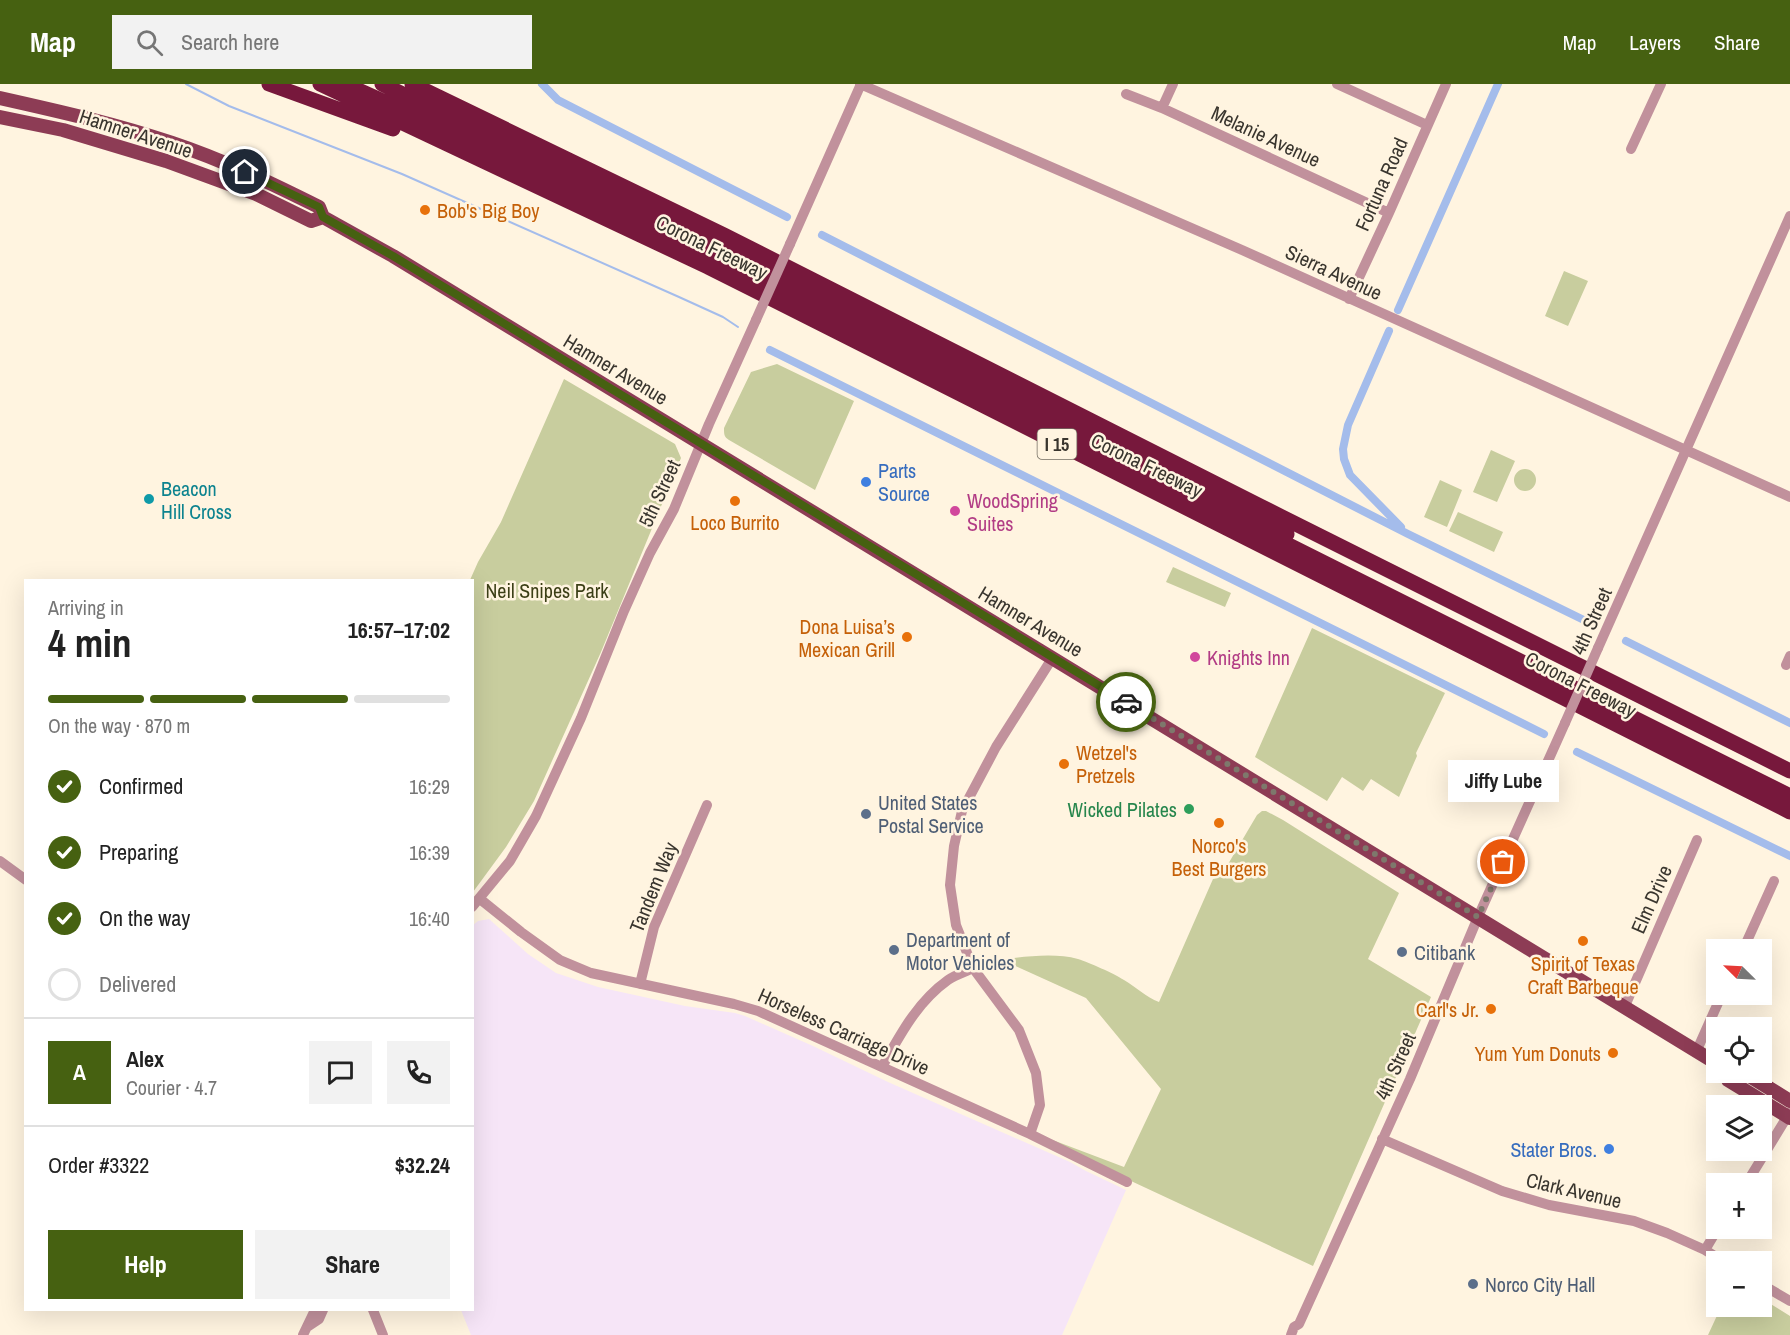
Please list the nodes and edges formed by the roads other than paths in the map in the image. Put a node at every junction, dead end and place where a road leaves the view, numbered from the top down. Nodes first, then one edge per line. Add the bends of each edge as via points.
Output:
1 (269, 84) edge
2 (320, 84) edge
3 (345, 84) edge
4 (382, 84) edge
5 (413, 84) edge
6 (861, 84) edge
7 (1173, 84) edge
8 (1337, 84) edge
9 (1446, 84) edge
10 (1661, 84) edge
11 (1126, 94) dead end
12 (0, 98) edge
13 (1162, 108) junction
14 (0, 117) edge
15 (104, 122) junction
16 (1427, 125) junction
17 (63, 130) junction
18 (1631, 150) dead end
19 (528, 182) junction
20 (1389, 213) junction
21 (1790, 216) edge
22 (323, 217) junction
23 (1349, 298) junction
24 (701, 444) junction
25 (1686, 450) junction
26 (1184, 487) junction
27 (1790, 497) edge
28 (1260, 507) junction
29 (1245, 536) junction
30 (1053, 657) junction
31 (1790, 771) edge
32 (1790, 786) edge
33 (1790, 796) edge
34 (707, 805) dead end
35 (1790, 812) edge
36 (1697, 840) dead end
37 (0, 861) edge
38 (24, 879) edge
39 (1774, 881) dead end
40 (476, 903) edge
41 (1478, 917) junction
42 (1748, 939) edge
43 (973, 968) junction
44 (640, 984) junction
45 (1717, 1005) edge
46 (1624, 1006) junction
47 (1697, 1050) junction
48 (1706, 1056) edge
49 (882, 1066) junction
50 (1733, 1083) edge
51 (1761, 1083) edge
52 (1790, 1101) edge
53 (1789, 1116) edge
54 (1030, 1134) junction
55 (1382, 1139) junction
56 (1753, 1173) edge
57 (1127, 1182) dead end
58 (1712, 1239) edge
59 (1705, 1250) joint
60 (1772, 1290) edge
61 (1790, 1301) edge
62 (315, 1311) edge
63 (323, 1311) edge
64 (373, 1311) edge
65 (380, 1311) edge
66 (305, 1331) edge
67 (1294, 1331) edge
68 (383, 1335) edge
69 (390, 1335) edge

1 - 19 highway
2 - 19 highway, Corona Freeway / I 15
3 - 26 highway via 553,179
4 - 26 highway via 737,256
5 - 28 highway, Corona Freeway / I 15 via 724,235
6 - 23 street, Sierra Avenue
6 - 24 street, 5th Street, bridge
7 - 13 street
8 - 16 street
9 - 16 street, Fortuna Road
10 - 18 street
11 - 13 street, Melanie Avenue
12 - 15 main road, Hamner Avenue
13 - 20 street, Melanie Avenue
14 - 17 main road, Hamner Avenue
15 - 17 main road via 98,130 69,124
15 - 22 main road, Hamner Avenue via 172,143 262,179 319,207
16 - 20 street, Fortuna Road
17 - 22 main road, Hamner Avenue via 166,161 256,194 312,221
19 - 29 highway, Corona Freeway / I 15 via 708,267
20 - 23 street, Fortuna Road
21 - 25 street, 4th Street
22 - 24 main road, Hamner Avenue
23 - 25 street, Sierra Avenue
24 - 30 main road, Hamner Avenue
24 - 40 street, 5th Street via 624,610 536,816 510,861
25 - 27 street, Sierra Avenue
25 - 41 street, 4th Street, bridge
26 - 28 highway
26 - 29 highway, I 15
26 - 32 highway
26 - 33 highway
28 - 31 highway, Corona Freeway / I 15
29 - 35 highway, Corona Freeway / I 15
30 - 41 main road, Hamner Avenue
30 - 43 street via 996,747 962,811 950,885 956,925
34 - 44 street, Tandem Way via 654,927
36 - 46 street, Elm Drive
37 - 38 street
39 - 42 street
40 - 44 street, Horseless Carriage Drive via 560,960 591,973
41 - 46 main road, Hamner Avenue
41 - 55 street, 4th Street
43 - 49 street via 949,980 924,1000
43 - 54 street via 1018,1030 1036,1073 1040,1104
44 - 49 street, Horseless Carriage Drive via 758,1011
45 - 47 street
46 - 47 main road, Hamner Avenue
47 - 48 main road, Hamner Avenue
49 - 54 street, Horseless Carriage Drive
50 - 53 main road
51 - 52 main road
53 - 56 street
54 - 57 street, Horseless Carriage Drive
55 - 59 street, Clark Avenue via 1502,1191 1550,1205 1635,1221
55 - 67 street, 4th Street
58 - 59 street
60 - 61 street
62 - 66 street
63 - 66 street
64 - 68 street
65 - 69 street

